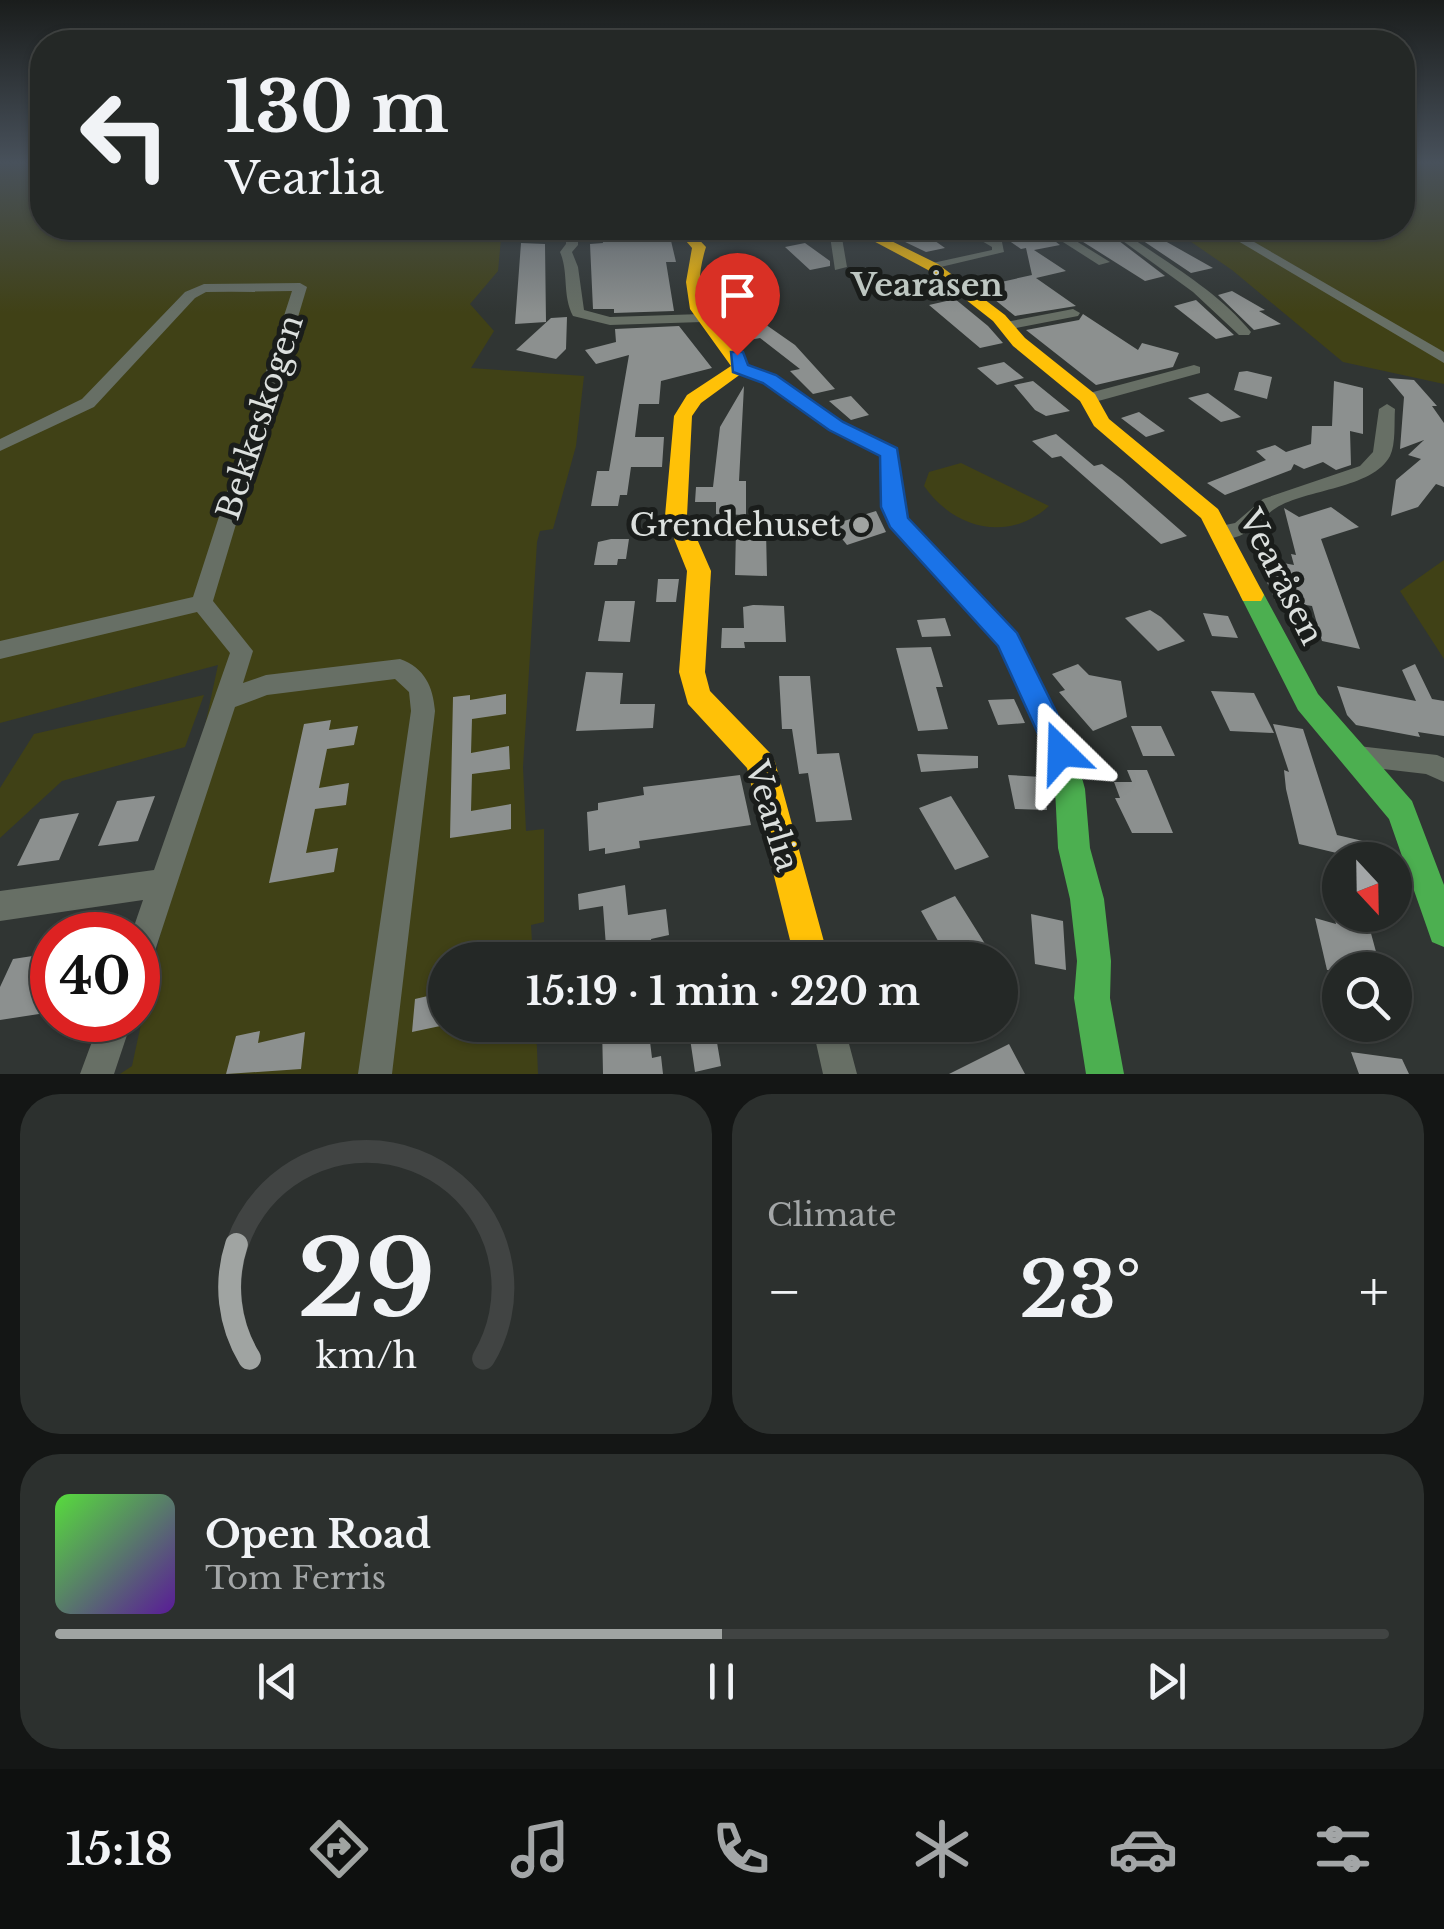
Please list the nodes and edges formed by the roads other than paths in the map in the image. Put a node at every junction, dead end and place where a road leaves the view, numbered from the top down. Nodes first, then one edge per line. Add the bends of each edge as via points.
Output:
1 (572, 240) edge
2 (693, 240) edge
3 (837, 240) edge
4 (879, 240) edge
5 (989, 240) edge
6 (1067, 240) edge
7 (1130, 240) edge
8 (1242, 240) edge
9 (1104, 262) dead end
10 (840, 267) dead end
11 (933, 267) junction
12 (1073, 313) dead end
13 (702, 318) junction
14 (1006, 326) junction
15 (1244, 332) dead end
16 (1444, 358) edge
17 (740, 368) junction
18 (1194, 370) dead end
19 (1088, 398) junction
20 (1387, 409) dead end
21 (0, 446) edge
22 (1223, 532) junction
23 (202, 603) junction
24 (0, 650) edge
25 (224, 700) junction
26 (1358, 757) junction
27 (1444, 770) edge
28 (1432, 864) edge
29 (163, 883) junction
30 (0, 906) edge
31 (153, 912) edge
32 (1444, 930) edge
33 (807, 942) edge
34 (108, 1042) edge
35 (832, 1042) edge
36 (97, 1074) edge
37 (375, 1074) edge
38 (840, 1074) edge
39 (1105, 1074) edge

1 - 13 street via 566,252 578,313 610,322
2 - 13 street via 700,247 691,269
3 - 10 street, Vearåsen
4 - 11 street, Vearåsen
5 - 11 street via 998,252
6 - 9 street
7 - 15 street
8 - 16 street
11 - 14 street, Vearåsen
12 - 14 street
13 - 17 street via 737,355
14 - 19 street, Vearåsen
17 - 33 street, Vearlia via 694,399 683,416 676,516 699,571 692,672 698,696 760,762
17 - 39 street via 887,449 898,522 1008,640 1061,752 1070,789
18 - 19 street via 1165,372
19 - 22 street, Vearåsen via 1101,422 1191,494
20 - 22 street via 1382,454 1366,470 1270,502 1241,529
21 - 23 street, Bekkeskogen via 88,403 190,295 204,288 300,287
22 - 26 street, Vearåsen via 1290,674
23 - 24 street
23 - 25 street via 242,652
25 - 29 street
25 - 37 street via 266,684 400,670 422,688
26 - 27 street
26 - 28 street, Vearåsen via 1402,811
28 - 32 street, Vearåsen
29 - 30 street
29 - 31 street
34 - 36 street
35 - 38 street

